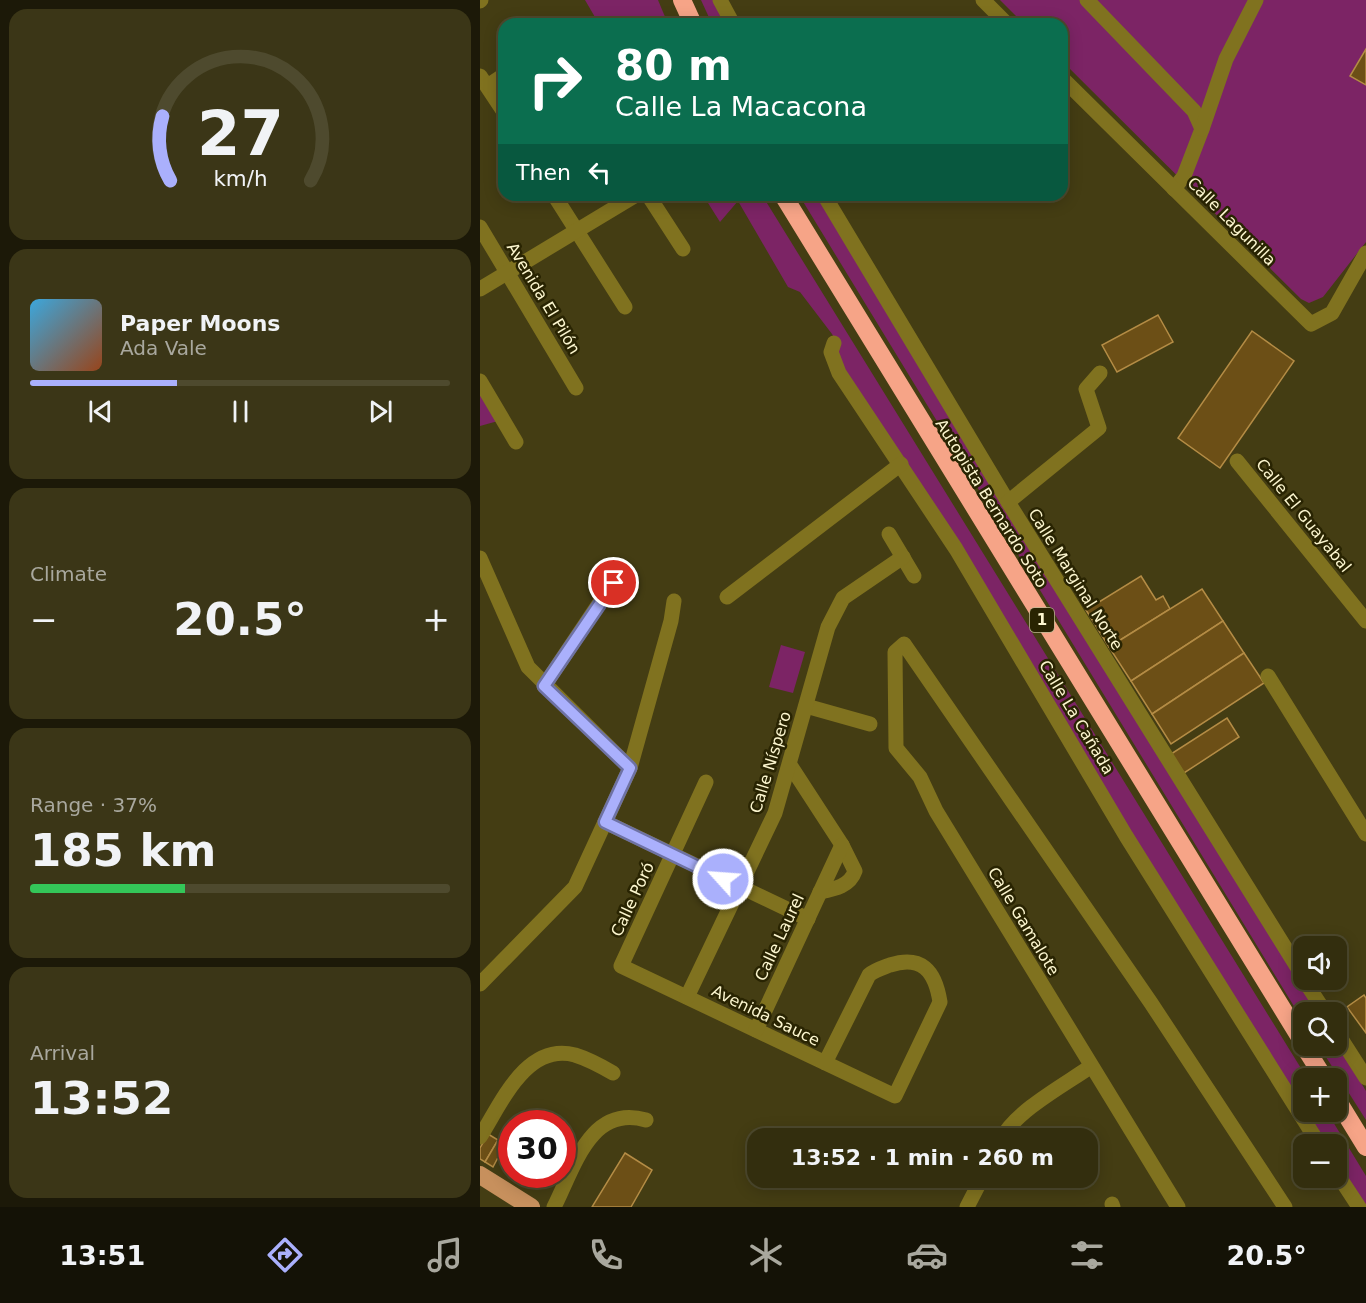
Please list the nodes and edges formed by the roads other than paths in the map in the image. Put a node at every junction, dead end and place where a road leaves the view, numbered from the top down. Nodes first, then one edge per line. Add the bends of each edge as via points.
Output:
1 (682, 0) edge
2 (691, 0) edge
3 (720, 0) edge
4 (983, 0) edge
5 (1088, 0) edge
6 (1256, 0) edge
7 (691, 18) edge
8 (693, 18) edge
9 (730, 18) edge
10 (1001, 18) edge
11 (484, 81) edge
12 (1068, 84) edge
13 (498, 103) edge
14 (1202, 129) junction
15 (1174, 189) junction
16 (558, 201) edge
17 (626, 201) edge
18 (652, 201) edge
19 (787, 201) edge
20 (828, 201) edge
21 (480, 227) edge
22 (577, 231) junction
23 (683, 249) dead end
24 (1365, 256) edge
25 (508, 272) junction
26 (480, 289) edge
27 (624, 307) dead end
28 (834, 343) dead end
29 (1100, 372) dead end
30 (480, 381) edge
31 (576, 388) dead end
32 (516, 442) dead end
33 (1237, 461) dead end
34 (901, 464) junction
35 (1008, 502) junction
36 (889, 534) dead end
37 (903, 557) junction
38 (480, 558) edge
39 (623, 568) dead end
40 (914, 576) dead end
41 (727, 597) dead end
42 (674, 601) dead end
43 (1366, 621) edge
44 (1268, 676) dead end
45 (544, 686) junction
46 (806, 706) junction
47 (870, 724) dead end
48 (790, 765) junction
49 (630, 768) junction
50 (706, 782) dead end
51 (605, 822) junction
52 (1366, 834) edge
53 (842, 845) junction
54 (672, 854) junction
55 (740, 887) junction
56 (820, 892) junction
57 (808, 919) junction
58 (1293, 961) edge
59 (621, 966) joint
60 (480, 984) edge
61 (687, 997) junction
62 (1293, 1027) edge
63 (756, 1030) junction
64 (1347, 1048) edge
65 (825, 1063) junction
66 (1090, 1067) junction
67 (613, 1073) dead end
68 (1366, 1078) edge
69 (1347, 1116) edge
70 (646, 1120) dead end
71 (1008, 1128) edge
72 (1313, 1134) edge
73 (480, 1137) edge
74 (1366, 1147) edge
75 (480, 1175) edge
76 (977, 1188) edge
77 (1347, 1188) edge
78 (531, 1207) edge
79 (554, 1207) edge
80 (967, 1207) edge
81 (1178, 1207) edge
82 (1286, 1207) edge
83 (1359, 1207) edge

1 - 7 highway
2 - 8 highway
3 - 9 street
4 - 10 street
5 - 14 street via 1194,111
6 - 14 street via 1226,60
11 - 13 street
12 - 15 street, Calle Lagunilla
14 - 15 street via 1184,176
15 - 24 street, Calle Lagunilla via 1311,324 1332,313
16 - 22 street
17 - 22 street
18 - 23 street
19 - 62 highway, Autopista Bernardo Soto / 1
20 - 35 street, Calle Marginal Norte
21 - 25 street, Avenida El Pilón
22 - 25 street
22 - 27 street
25 - 26 street
25 - 31 street, Avenida El Pilón
28 - 34 street, Calle La Cañada via 831,352 839,373
29 - 35 street via 1086,389 1099,428
30 - 32 street
33 - 43 street, Calle El Guayabal
34 - 41 street
34 - 72 street, Calle La Cañada via 956,549 1126,836
35 - 58 street, Calle Marginal Norte
36 - 37 street
37 - 40 street
37 - 46 street, Calle Níspero via 843,598 828,627
38 - 45 street via 528,667
39 - 45 street
42 - 49 street via 672,621
44 - 52 street
45 - 49 street
46 - 47 street
46 - 48 street, Calle Níspero
48 - 53 street, Calle Laurel
48 - 55 street, Calle Níspero via 775,813
49 - 51 street
50 - 54 street, Calle Poró
51 - 54 street
51 - 60 street via 575,887
53 - 56 street, Calle Laurel
53 - 56 street, Calle Laurel via 853,863 853,878 834,890
54 - 55 street
54 - 59 street, Calle Poró
55 - 57 street
55 - 61 street, Calle Níspero
56 - 57 street, Calle Laurel
57 - 63 street, Calle Laurel
59 - 61 street, Avenida Sauce
61 - 63 street, Avenida Sauce
63 - 65 street, Avenida Sauce
64 - 68 street
65 - 65 street, Avenida Sauce via 895,1096 940,1002 934,979 915,961 906,960 868,975
66 - 71 street
66 - 81 street, Calle Gamalote
66 - 82 street, Calle Gamalote via 936,811 920,777 896,748 895,652 904,644
67 - 73 street via 573,1054 536,1059 514,1084
69 - 74 highway
70 - 79 street via 634,1117 599,1126 590,1136
75 - 78 main road
76 - 80 street
77 - 83 street

